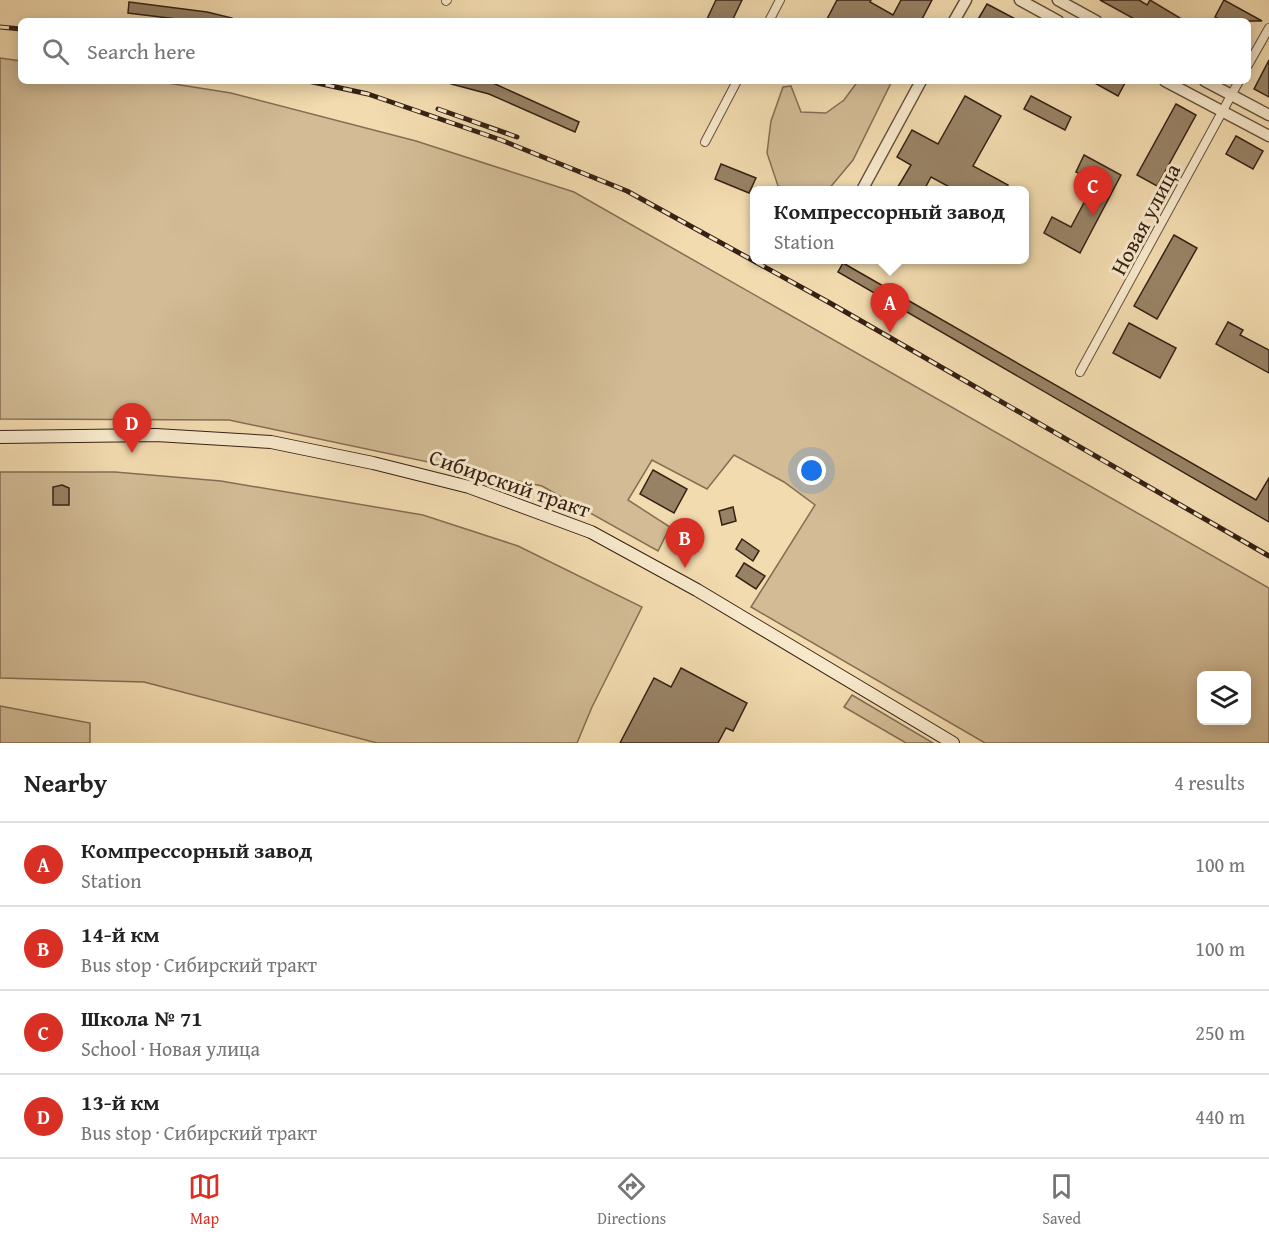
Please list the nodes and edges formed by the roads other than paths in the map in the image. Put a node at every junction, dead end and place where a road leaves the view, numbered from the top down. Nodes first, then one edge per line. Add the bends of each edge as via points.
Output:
1 (780, 0) edge
2 (966, 0) edge
3 (1020, 0) edge
4 (1058, 0) edge
5 (771, 18) edge
6 (956, 18) edge
7 (1053, 18) edge
8 (1091, 18) edge
9 (1269, 28) edge
10 (1251, 60) edge
11 (735, 84) edge
12 (919, 84) edge
13 (1171, 84) edge
14 (1211, 84) edge
15 (1237, 84) edge
16 (1231, 95) junction
17 (1222, 112) junction
18 (1269, 115) edge
19 (1269, 136) edge
20 (705, 142) dead end
21 (864, 186) edge
22 (1080, 372) dead end
23 (0, 437) edge
24 (953, 743) edge

1 - 5 street
2 - 6 street
3 - 7 street
4 - 8 street
9 - 10 street
11 - 20 street
12 - 21 street
13 - 17 street
14 - 16 street
15 - 16 street, Новая улица
16 - 17 street, Новая улица
16 - 18 street
17 - 19 street
17 - 22 street, Новая улица
23 - 24 main road, Сибирский тракт via 156,435 271,442 469,487 591,532 697,590

